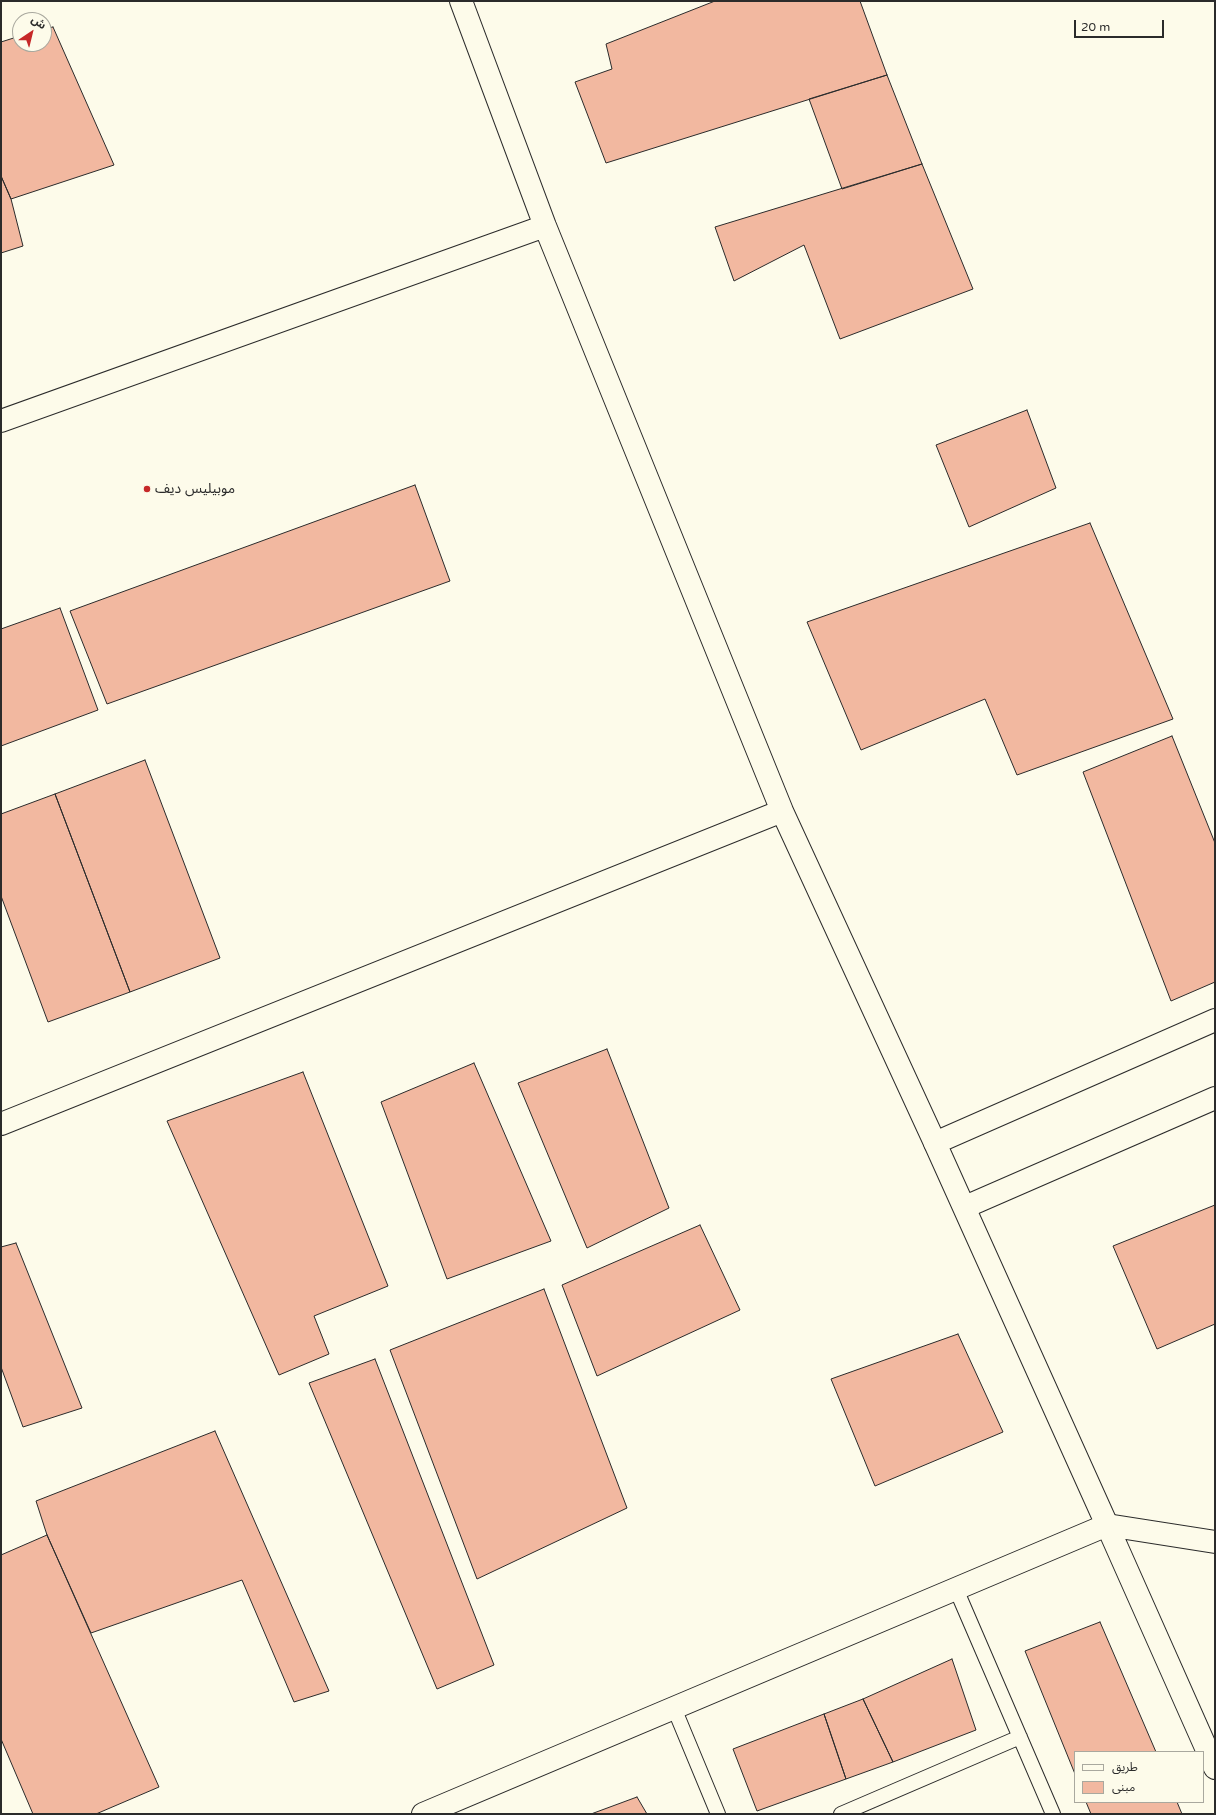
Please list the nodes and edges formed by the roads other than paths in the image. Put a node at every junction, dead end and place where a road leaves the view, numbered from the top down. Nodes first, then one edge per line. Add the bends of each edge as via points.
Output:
1 (461, 1) edge
2 (545, 226) junction
3 (1, 420) edge
4 (782, 812) junction
5 (1215, 1020) edge
6 (1215, 1098) edge
7 (1, 1124) edge
8 (935, 1143) junction
9 (965, 1207) junction
10 (1107, 1525) junction
11 (1215, 1542) edge
12 (956, 1589) junction
13 (674, 1708) junction
14 (1020, 1737) junction
15 (1215, 1768) edge
16 (423, 1814) edge
17 (718, 1814) edge
18 (841, 1814) edge
19 (1053, 1814) edge

1 - 2 street
2 - 3 street
2 - 4 street
4 - 7 street
4 - 8 street
5 - 8 street
6 - 9 street
8 - 9 street
9 - 10 street
10 - 11 street
10 - 12 street
10 - 15 street
12 - 13 street
12 - 14 lane
13 - 16 street
13 - 17 lane
14 - 18 lane
14 - 19 lane

